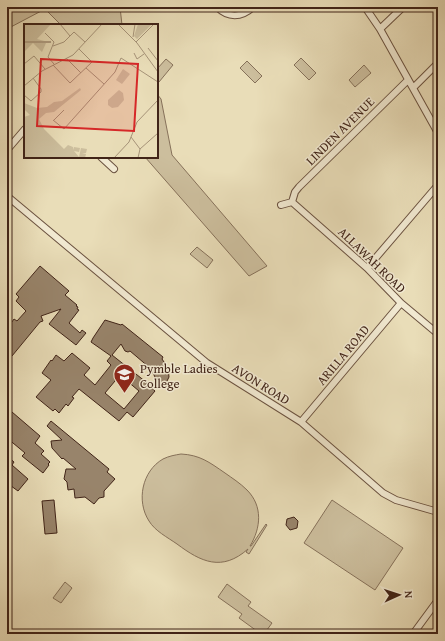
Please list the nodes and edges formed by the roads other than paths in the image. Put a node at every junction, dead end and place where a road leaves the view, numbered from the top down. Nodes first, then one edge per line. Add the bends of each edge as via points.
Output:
1 (216, 7) edge
2 (253, 7) edge
3 (365, 7) edge
4 (403, 7) edge
5 (380, 29) junction
6 (438, 63) edge
7 (408, 80) junction
8 (413, 88) junction
9 (24, 130) edge
10 (438, 133) edge
11 (7, 150) edge
12 (101, 158) edge
13 (114, 168) dead end
14 (438, 185) edge
15 (7, 196) edge
16 (292, 202) junction
17 (281, 205) dead end
18 (368, 268) junction
19 (401, 303) junction
20 (438, 334) edge
21 (301, 422) junction
22 (438, 512) edge
23 (438, 600) edge
24 (414, 634) edge

1 - 2 street via 222,13 235,16 248,12
3 - 5 street
4 - 5 street
5 - 7 street
6 - 8 street
7 - 8 street
7 - 16 street, LINDEN AVENUE via 295,192
8 - 10 street
9 - 11 street
12 - 13 street
14 - 18 street
15 - 21 street, AVON ROAD via 206,363
16 - 17 street
16 - 18 street, ALLAWAH ROAD
18 - 19 street, ALLAWAH ROAD
19 - 20 street, ALLAWAH ROAD
19 - 21 street, ARILLA ROAD
21 - 22 street, AVON ROAD via 383,493 396,500
23 - 24 street

